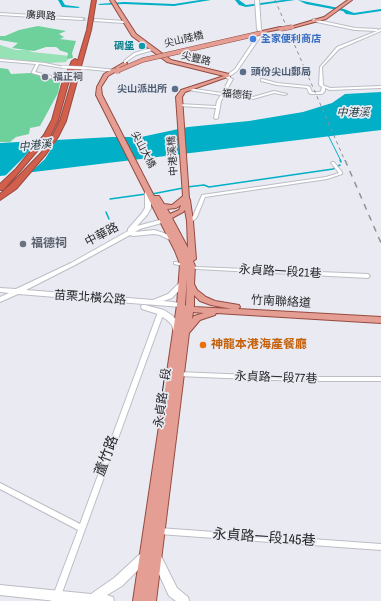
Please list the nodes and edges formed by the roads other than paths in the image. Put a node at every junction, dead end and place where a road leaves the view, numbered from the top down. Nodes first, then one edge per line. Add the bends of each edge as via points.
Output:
1 (89, 0) edge
2 (94, 0) edge
3 (346, 0) edge
4 (350, 0) edge
5 (113, 2) edge
6 (258, 3) edge
7 (335, 10) junction
8 (0, 14) edge
9 (82, 19) tunnel mouth
10 (95, 20) tunnel mouth
11 (314, 21) junction
12 (124, 22) junction
13 (381, 30) edge
14 (261, 32) junction
15 (152, 49) junction
16 (0, 60) edge
17 (38, 64) junction
18 (125, 64) junction
19 (115, 70) junction
20 (228, 76) junction
21 (50, 77) dead end
22 (262, 80) dead end
23 (324, 87) junction
24 (381, 88) edge
25 (188, 89) junction
26 (222, 94) junction
27 (285, 94) dead end
28 (105, 104) junction
29 (179, 105) junction
30 (217, 108) junction
31 (216, 118) dead end
32 (336, 166) dead end
33 (0, 188) edge
34 (148, 191) junction
35 (186, 197) junction
36 (0, 198) edge
37 (158, 205) junction
38 (165, 219) junction
39 (190, 221) junction
40 (125, 236) junction
41 (174, 240) junction
42 (184, 265) junction
43 (368, 276) dead end
44 (187, 283) junction
45 (0, 290) edge
46 (16, 292) junction
47 (0, 294) edge
48 (9, 295) junction
49 (0, 300) edge
50 (146, 304) junction
51 (185, 307) junction
52 (236, 307) junction
53 (219, 311) junction
54 (161, 312) junction
55 (381, 314) edge
56 (381, 320) edge
57 (181, 333) junction
58 (176, 374) junction
59 (381, 379) edge
60 (0, 486) edge
61 (81, 528) junction
62 (148, 530) junction
63 (158, 531) junction
64 (381, 547) edge
65 (156, 556) junction
66 (144, 557) junction
67 (0, 590) edge
68 (56, 598) edge
69 (93, 600) edge
70 (109, 601) edge
71 (138, 601) edge
72 (150, 601) edge
73 (184, 601) edge

1 - 33 highway via 80,48 65,84 55,120 47,136
2 - 36 highway via 89,30 63,121 44,153
3 - 7 main road
4 - 7 main road
5 - 12 main road, 尖豐路
6 - 14 street
7 - 11 main road
8 - 9 street, 廣興路
10 - 12 street
11 - 13 street
11 - 14 main road, bridge
12 - 15 main road, 尖豐路 via 134,36
13 - 23 street via 335,50 321,67 321,85
14 - 18 main road, 尖山陸橋, bridge
14 - 19 main road, 尖山陸橋, bridge via 143,60
14 - 20 street via 236,70
15 - 18 street via 135,54
15 - 20 main road, 尖豐路 via 174,63
16 - 17 street
17 - 19 street, bridge
17 - 21 street via 33,72
18 - 19 main road, 尖山陸橋
19 - 28 main road via 103,86
20 - 25 main road
20 - 26 street via 231,79
22 - 23 street via 308,87 311,93 321,93
23 - 24 street via 338,90
25 - 26 street, 福德街
25 - 29 main road via 179,97
26 - 27 street, 福德街 via 253,98 274,92
26 - 30 street
28 - 34 main road, 尖山大橋
28 - 37 main road, 尖山大橋
29 - 30 street
29 - 35 main road, 中港溪橋
30 - 31 street
32 - 39 street via 341,173 327,178 203,196 195,216
34 - 37 main road, 尖山大橋
34 - 40 street via 148,208 145,214
35 - 37 main road via 174,207
35 - 38 main road, 中華路 via 184,208
35 - 39 main road, 中港溪橋
37 - 38 main road, 永貞路一段
38 - 40 street, 中華路 via 138,228
38 - 41 main road, 永貞路一段
38 - 42 main road, 永貞路一段 via 187,253
39 - 42 main road, 中港溪橋 via 192,256
40 - 41 street via 154,232
40 - 46 street, 中華路
41 - 42 main road, 永貞路一段
42 - 43 street, 永貞路一段21巷 via 197,268
42 - 44 main road, 永貞路一段
44 - 50 street via 170,296
44 - 51 main road, 永貞路一段
44 - 52 main road via 203,299
45 - 46 street, 苗栗北橫公路
46 - 48 street, 中華路
46 - 50 street, 苗栗北橫公路
47 - 48 street, 苗栗北橫公路
48 - 49 street, 中華路
48 - 50 street, 苗栗北橫公路
50 - 51 street, 苗栗北橫公路
50 - 54 street
51 - 52 main road, 竹南聯絡道
51 - 53 main road, 竹南聯絡道
51 - 57 main road, 永貞路一段
52 - 55 main road, 竹南聯絡道
53 - 56 main road, 竹南聯絡道
53 - 57 main road via 197,318
54 - 57 street via 170,318
54 - 61 street, 蘆竹路
57 - 58 main road, 永貞路一段
58 - 59 street, 永貞路一段77巷 via 298,379
58 - 62 main road, 永貞路一段
58 - 63 main road, 永貞路一段
60 - 61 street
61 - 68 street, 蘆竹路
62 - 63 street, 永貞路一段145巷
62 - 66 main road, 永貞路一段
63 - 64 street, 永貞路一段145巷
63 - 65 main road, 永貞路一段
65 - 72 main road, 永貞路一段
65 - 73 street via 173,592
66 - 69 street via 118,582
66 - 71 main road, 永貞路一段
67 - 68 street
68 - 69 street
69 - 70 street

